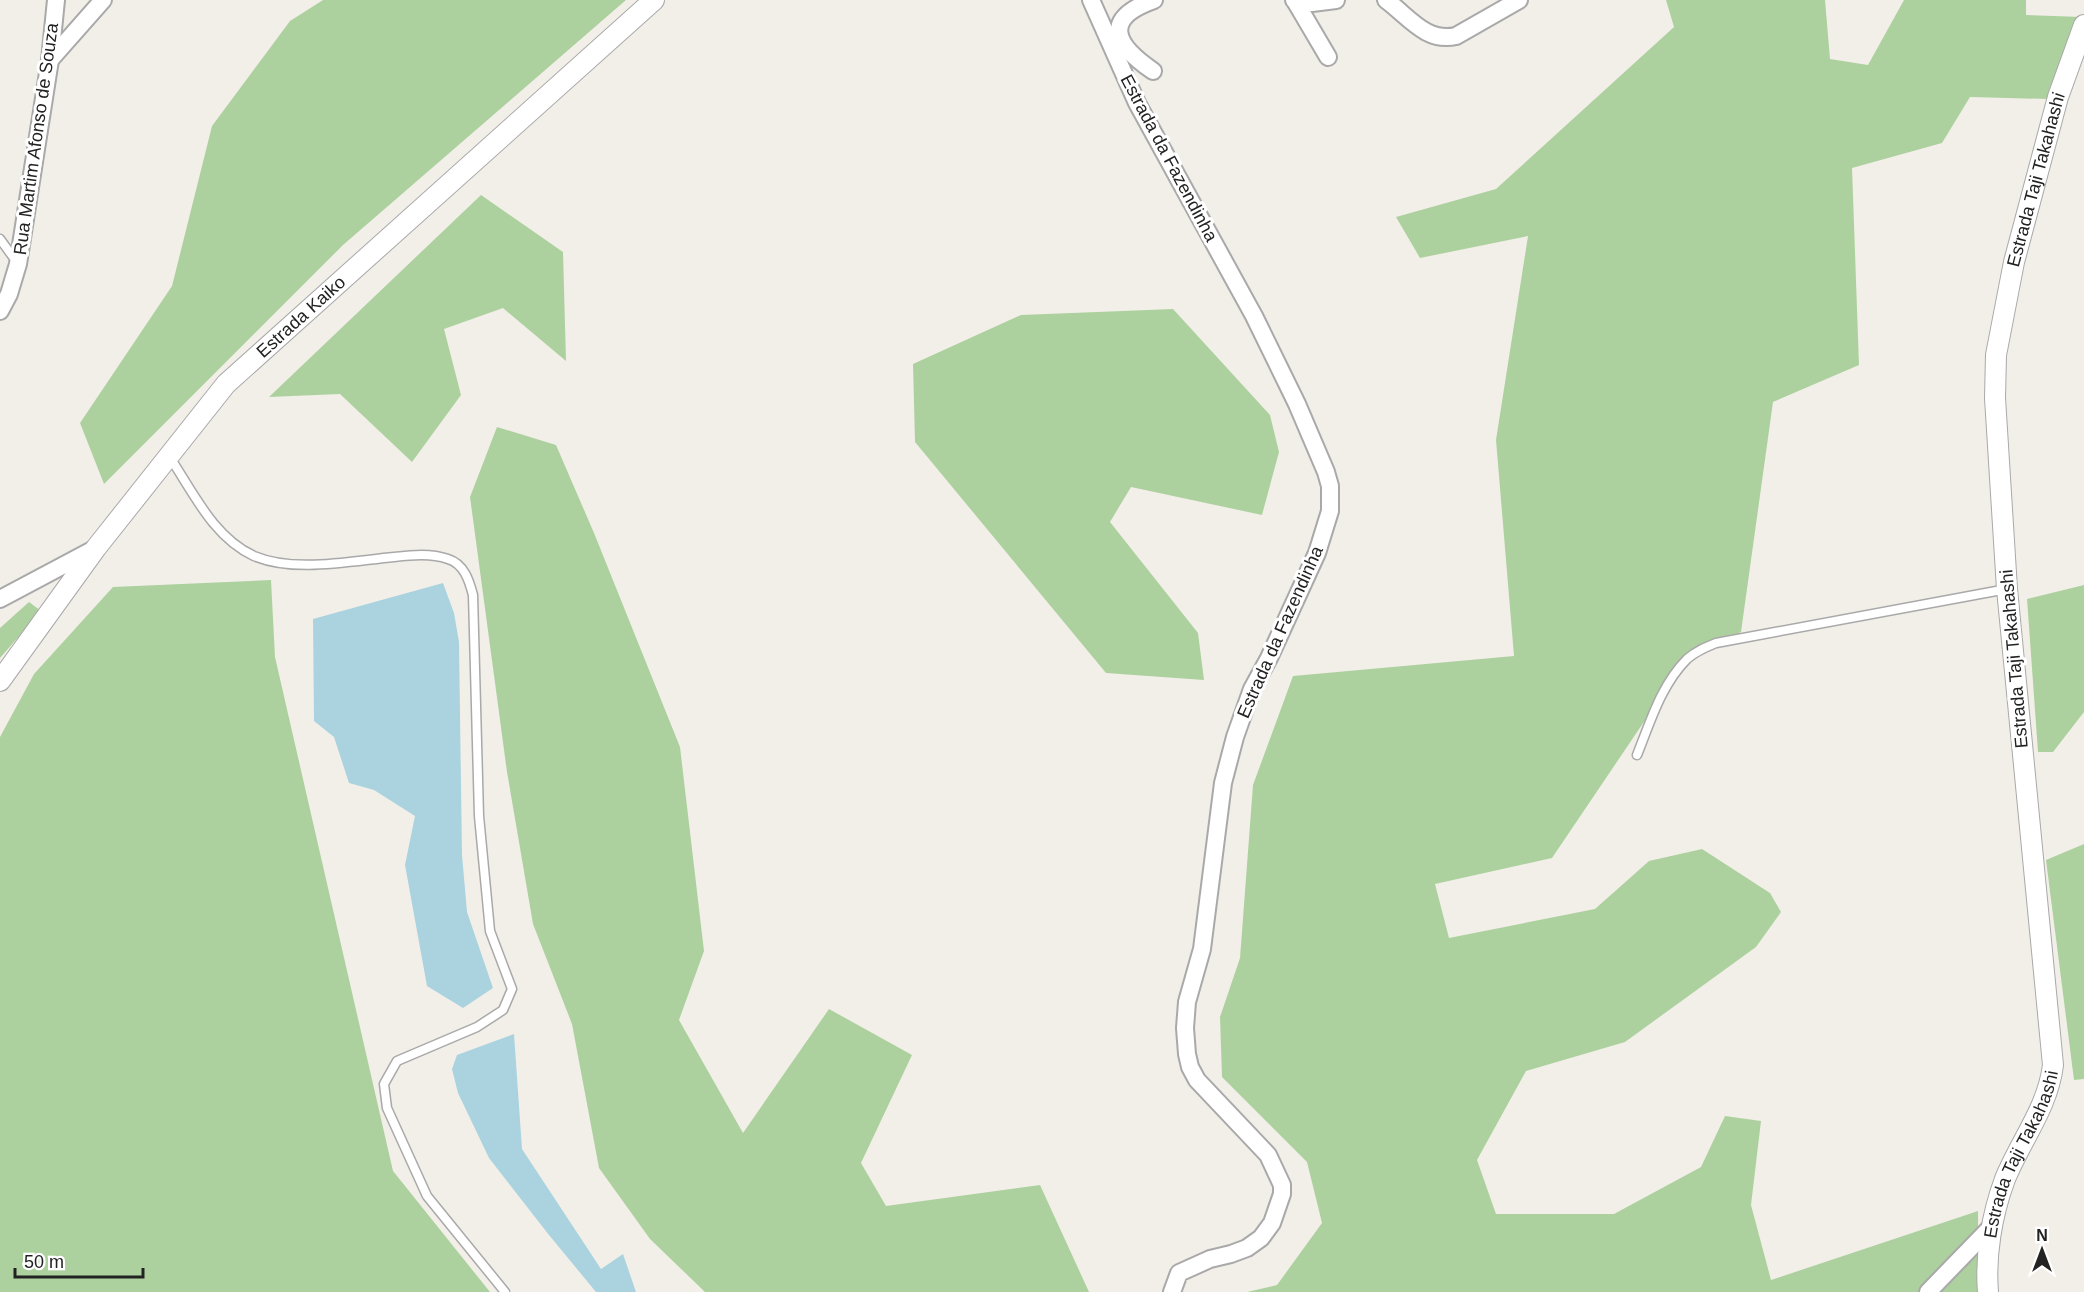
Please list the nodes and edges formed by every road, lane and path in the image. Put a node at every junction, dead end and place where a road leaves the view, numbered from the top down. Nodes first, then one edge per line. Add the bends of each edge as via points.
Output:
1 (56, 0) edge
2 (103, 0) edge
3 (654, 0) edge
4 (1091, 0) edge
5 (1154, 0) edge
6 (1295, 0) edge
7 (1336, 0) edge
8 (1386, 0) edge
9 (1519, 0) edge
10 (2084, 25) edge
11 (1328, 57) dead end
12 (50, 60) junction
13 (1153, 71) dead end
14 (0, 239) edge
15 (18, 264) junction
16 (0, 311) edge
17 (169, 456) junction
18 (96, 548) junction
19 (2007, 589) junction
20 (0, 599) edge
21 (0, 681) edge
22 (1637, 755) dead end
23 (1991, 1227) junction
24 (505, 1292) edge
25 (1172, 1292) edge
26 (1928, 1292) edge
27 (1988, 1292) edge

1 - 12 street, Rua Martim Afonso de Souza
2 - 12 street
3 - 17 street, Estrada Kaiko via 226,384
4 - 25 street, Estrada da Fazendinha via 1137,103 1254,316 1297,404 1326,472 1331,498 1317,553 1252,689 1235,736 1223,783 1202,949 1187,1002 1185,1028 1190,1066 1203,1087 1268,1155 1282,1185 1282,1194 1272,1224 1261,1238 1247,1248 1179,1273
5 - 13 street via 1127,13 1119,30 1124,47
6 - 7 street
6 - 11 street
8 - 9 street via 1418,27 1444,39
10 - 19 street, Estrada Taji Takahashi via 2055,108 2014,262 1996,355 1995,398
12 - 15 street, Rua Martim Afonso de Souza
14 - 15 lane
15 - 16 street, Rua Martim Afonso de Souza
17 - 18 street, Estrada Kaiko
17 - 24 lane via 216,529 254,556 304,565 421,554 450,559 467,574 473,595 479,816 490,931 512,989 503,1010 477,1027 397,1061 384,1084 387,1108 427,1196
18 - 20 street
18 - 21 street, Estrada Kaiko
19 - 22 lane via 1716,643 1698,651 1677,672 1660,698
19 - 23 street, Estrada Taji Takahashi via 2053,1065 2046,1097 2006,1179
23 - 26 street
23 - 27 street, Estrada Taji Takahashi

